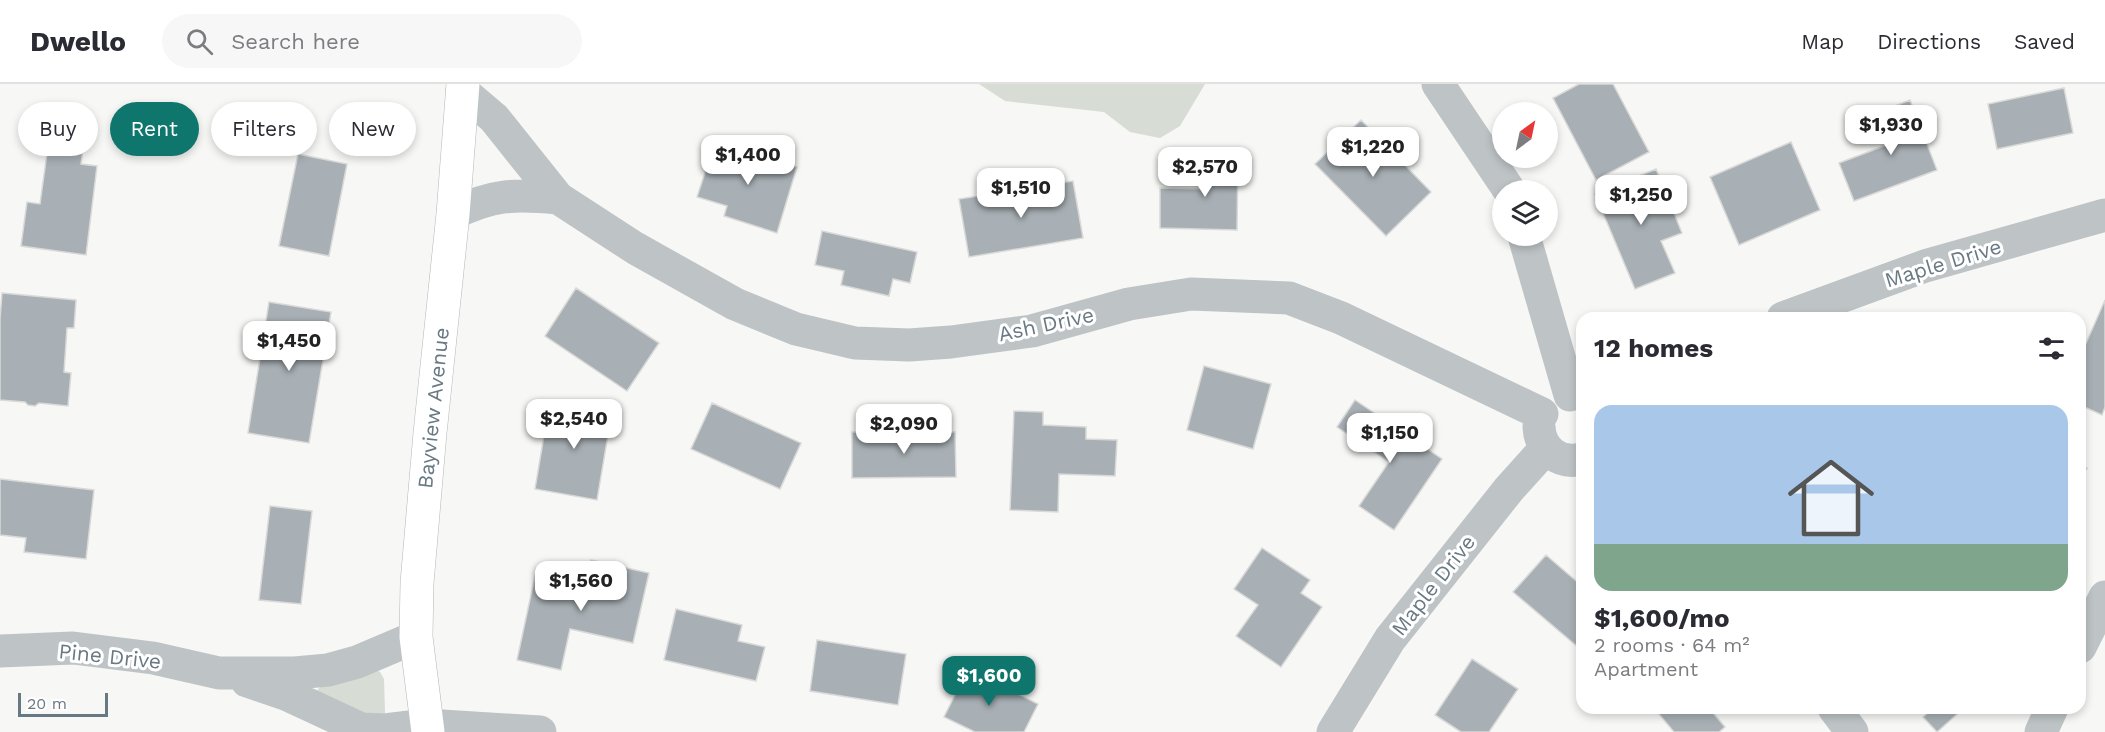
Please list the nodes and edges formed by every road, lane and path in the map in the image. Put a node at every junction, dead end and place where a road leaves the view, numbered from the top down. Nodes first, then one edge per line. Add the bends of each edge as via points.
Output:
1 (1438, 84) edge
2 (463, 87) edge
3 (1502, 180) edge
4 (558, 198) junction
5 (453, 214) junction
6 (2105, 215) edge
7 (1526, 246) edge
8 (1799, 312) edge
9 (1576, 397) edge
10 (1542, 414) junction
11 (1546, 448) junction
12 (1576, 460) edge
13 (2105, 597) edge
14 (2086, 635) edge
15 (416, 637) junction
16 (0, 651) edge
17 (219, 673) junction
18 (1838, 714) edge
19 (2049, 714) edge
20 (427, 728) edge
21 (540, 732) edge
22 (1334, 732) edge
23 (1852, 732) edge
24 (2041, 732) edge

1 - 3 street
2 - 4 street, Ash Drive via 494,118
2 - 5 main road, Bayview Avenue
4 - 5 street, Ash Drive via 500,196
4 - 10 street, Ash Drive via 635,248 735,304 796,329 855,343 909,345 1032,331 1129,304 1191,294 1289,298 1341,318
5 - 15 main road, Bayview Avenue via 429,444
6 - 8 street, Maple Drive via 1925,266
7 - 9 street via 1538,292
9 - 10 street via 1559,398
10 - 11 street via 1540,434
11 - 12 street via 1559,458
11 - 22 street, Maple Drive via 1390,639
13 - 14 street
15 - 17 street, Pine Drive via 328,670
15 - 20 main road, Bayview Avenue
16 - 17 street, Pine Drive via 73,648 153,658
17 - 20 street, Pine Drive via 288,695 362,729
18 - 23 street
19 - 24 street
20 - 21 street, Pine Drive

